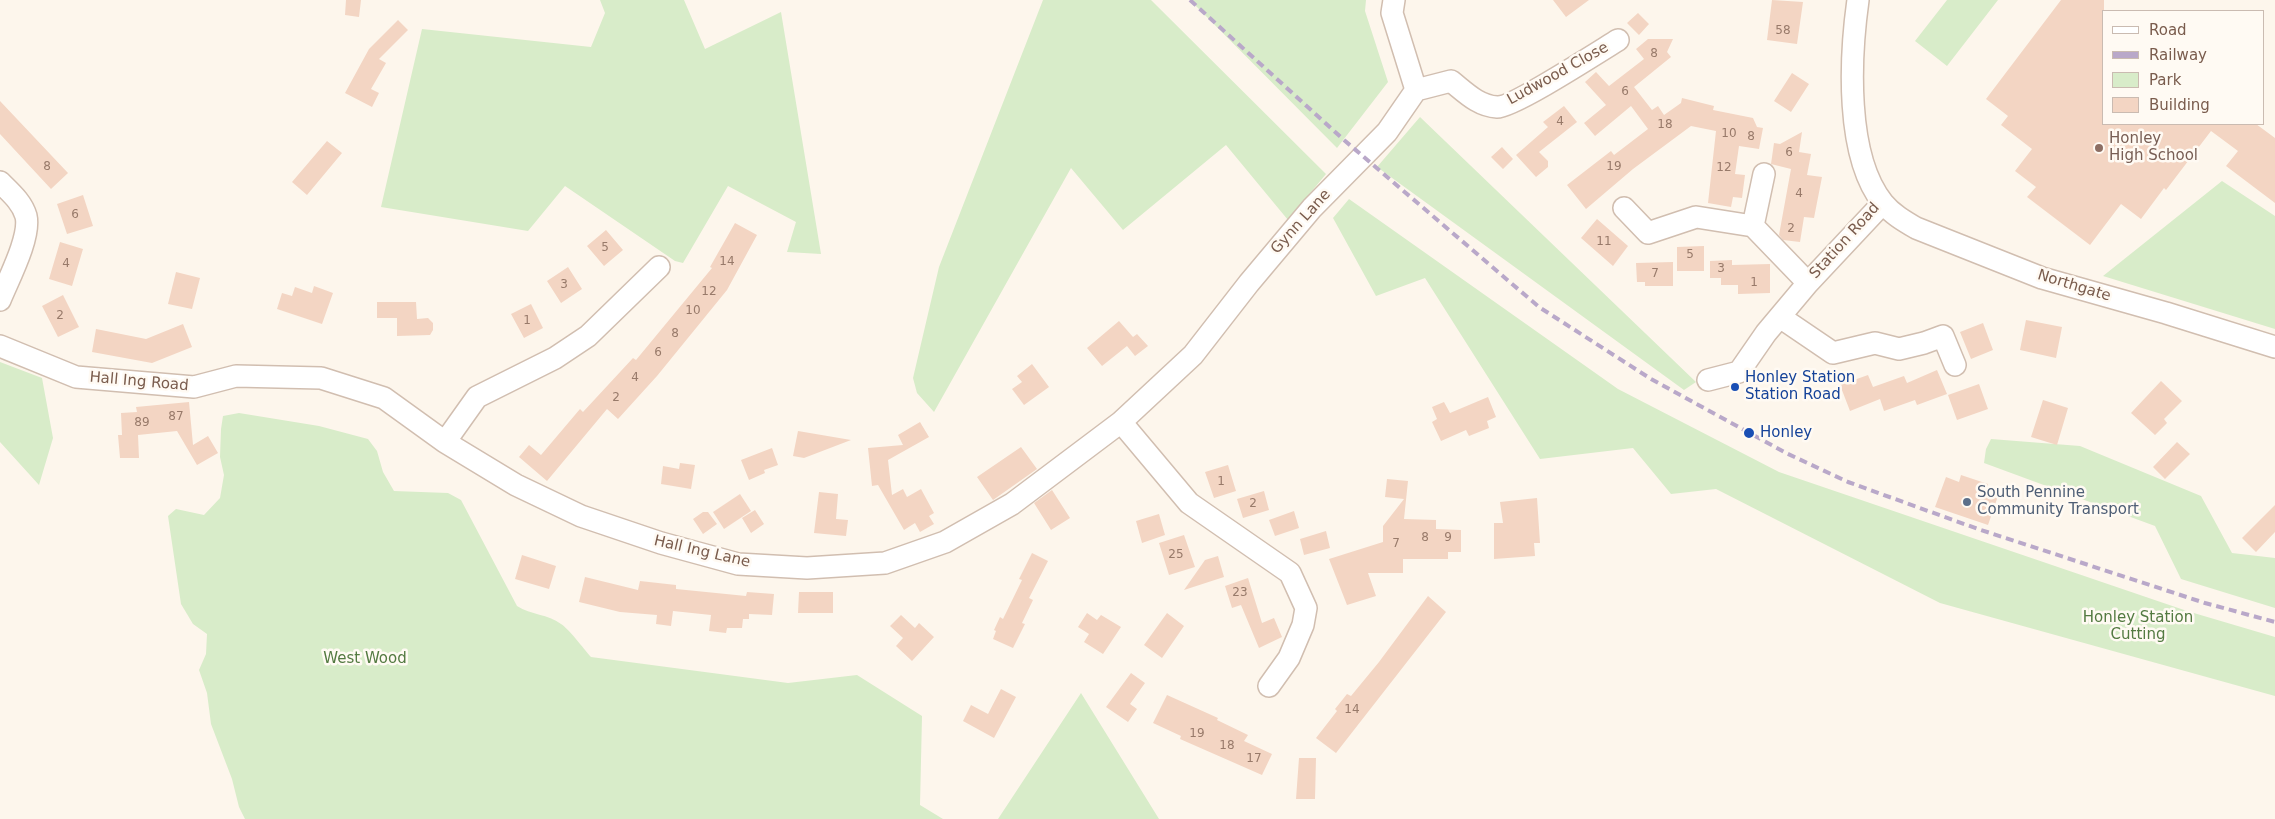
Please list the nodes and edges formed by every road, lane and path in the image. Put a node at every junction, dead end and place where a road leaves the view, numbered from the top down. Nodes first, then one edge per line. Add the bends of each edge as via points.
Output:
1 (1394, 0) edge
2 (1858, 0) edge
3 (1618, 40) dead end
4 (1416, 90) junction
5 (1764, 174) dead end
6 (0, 182) edge
7 (1883, 203) junction
8 (1624, 208) dead end
9 (1753, 226) junction
10 (660, 267) dead end
11 (1808, 283) junction
12 (0, 300) edge
13 (1780, 317) junction
14 (0, 346) edge
15 (2275, 347) edge
16 (1955, 365) dead end
17 (1708, 380) dead end
18 (1121, 422) junction
19 (445, 442) junction
20 (1269, 686) dead end

1 - 4 street via 1392,13
2 - 7 street, Station Road via 1852,44 1856,139 1865,172
3 - 4 street, Ludwood Close via 1528,94 1499,107 1479,104 1451,81
4 - 18 street, Gynn Lane via 1387,132 1312,208 1193,355
5 - 9 street
6 - 12 street via 20,203 26,217 25,235
7 - 11 street, Station Road
7 - 15 street, Northgate via 1916,228 2042,278
8 - 9 street via 1648,233 1696,216
9 - 11 street
10 - 19 street via 588,336 555,358 477,397
11 - 13 street, Station Road
13 - 16 street via 1833,353 1875,343 1899,350 1943,336
13 - 17 street, Station Road via 1738,372
14 - 19 street, Hall Ing Road via 76,377 194,387 236,376 321,378 384,398
18 - 19 street, Hall Ing Lane via 1012,504 945,542 885,562 807,568 738,564 581,516 516,485
18 - 20 street via 1189,503 1290,573 1306,608 1303,625 1289,658

